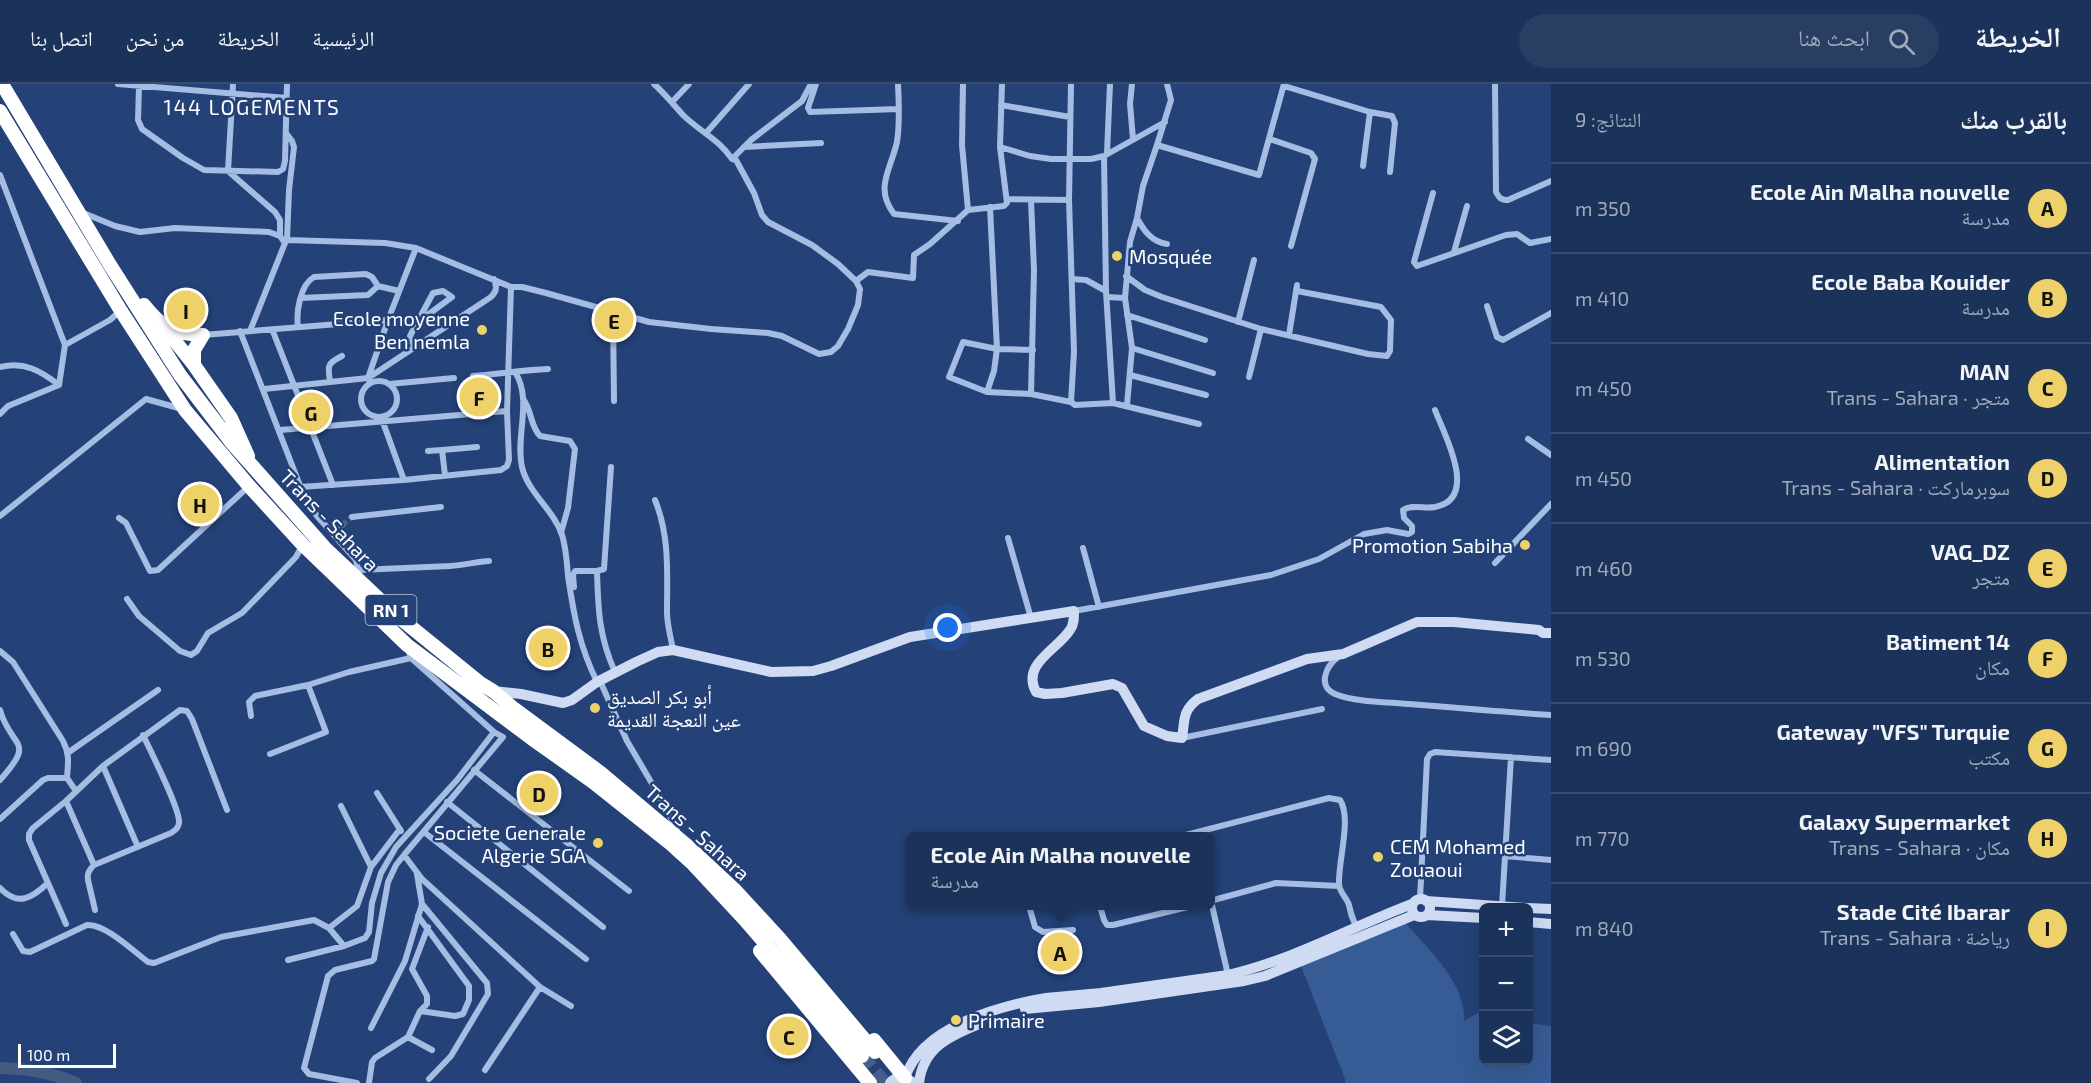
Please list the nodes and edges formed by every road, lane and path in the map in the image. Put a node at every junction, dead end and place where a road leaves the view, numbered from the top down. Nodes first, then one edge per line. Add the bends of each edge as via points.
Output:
1 (2, 84) edge
2 (118, 84) edge
3 (232, 84) edge
4 (287, 84) edge
5 (654, 84) edge
6 (689, 84) edge
7 (749, 84) edge
8 (811, 84) edge
9 (816, 84) edge
10 (898, 84) edge
11 (963, 84) edge
12 (1002, 84) edge
13 (1071, 84) edge
14 (1110, 84) edge
15 (1132, 84) edge
16 (1167, 84) edge
17 (1495, 84) edge
18 (1284, 85) edge
19 (139, 87) junction
20 (172, 87) edge
21 (232, 94) junction
22 (287, 98) junction
23 (673, 101) junction
24 (1001, 105) junction
25 (899, 109) junction
26 (0, 111) edge
27 (1370, 112) junction
28 (1070, 117) junction
29 (1165, 122) junction
30 (286, 133) junction
31 (706, 133) junction
32 (1270, 139) junction
33 (1133, 140) junction
34 (821, 143) dead end
35 (1157, 145) junction
36 (744, 147) junction
37 (1000, 147) junction
38 (1106, 154) junction
39 (732, 159) junction
40 (1070, 159) junction
41 (1363, 166) dead end
42 (228, 171) junction
43 (1390, 172) dead end
44 (0, 176) edge
45 (1551, 181) edge
46 (1433, 193) dead end
47 (1007, 199) junction
48 (1031, 200) junction
49 (1069, 200) junction
50 (1467, 206) dead end
51 (990, 207) junction
52 (968, 210) junction
53 (80, 212) junction
54 (1137, 218) junction
55 (958, 221) junction
56 (280, 236) junction
57 (1551, 239) edge
58 (286, 242) junction
59 (1167, 244) dead end
60 (1291, 246) dead end
61 (416, 248) junction
62 (1454, 252) junction
63 (1254, 260) dead end
64 (110, 265) junction
65 (1126, 276) junction
66 (494, 279) junction
67 (1072, 279) junction
68 (856, 281) junction
69 (378, 286) junction
70 (512, 287) junction
71 (399, 291) junction
72 (1106, 294) junction
73 (301, 298) junction
74 (1125, 298) junction
75 (1487, 306) dead end
76 (121, 311) junction
77 (613, 312) junction
78 (1551, 313) edge
79 (1127, 315) junction
80 (388, 320) junction
81 (418, 322) junction
82 (1238, 322) junction
83 (162, 325) junction
84 (298, 327) junction
85 (272, 329) junction
86 (1261, 329) junction
87 (240, 331) junction
88 (250, 331) junction
89 (203, 335) junction
90 (1289, 335) junction
91 (1205, 340) dead end
92 (65, 345) junction
93 (415, 348) junction
94 (1132, 348) junction
95 (997, 349) junction
96 (1033, 350) junction
97 (342, 356) dead end
98 (194, 365) junction
99 (0, 367) edge
100 (548, 369) dead end
101 (512, 373) junction
102 (1213, 373) dead end
103 (1130, 375) junction
104 (473, 376) dead end
105 (1249, 377) dead end
106 (454, 378) dead end
107 (369, 381) junction
108 (330, 382) junction
109 (389, 384) junction
110 (59, 385) junction
111 (296, 386) junction
112 (264, 389) junction
113 (987, 392) junction
114 (1031, 394) junction
115 (1206, 395) dead end
116 (523, 398) junction
117 (614, 401) dead end
118 (1071, 402) junction
119 (1113, 403) junction
120 (1127, 405) junction
121 (185, 410) junction
122 (1435, 410) dead end
123 (507, 411) junction
124 (0, 414) edge
125 (381, 419) junction
126 (1199, 424) dead end
127 (311, 428) junction
128 (280, 430) junction
129 (1528, 439) dead end
130 (477, 447) dead end
131 (442, 450) junction
132 (428, 451) dead end
133 (1551, 455) edge
134 (252, 466) junction
135 (611, 467) dead end
136 (445, 475) junction
137 (404, 480) junction
138 (333, 485) junction
139 (249, 486) junction
140 (300, 488) junction
141 (654, 500) dead end
142 (1551, 504) edge
143 (441, 507) dead end
144 (0, 516) edge
145 (352, 517) tunnel mouth
146 (119, 518) dead end
147 (342, 525) tunnel mouth
148 (332, 533) junction
149 (561, 533) junction
150 (1008, 538) dead end
151 (303, 545) junction
152 (1083, 548) dead end
153 (489, 561) dead end
154 (1495, 563) dead end
155 (597, 571) junction
156 (359, 575) junction
157 (127, 599) dead end
158 (1099, 607) junction
159 (1074, 611) junction
160 (1030, 618) junction
161 (576, 621) junction
162 (1551, 633) edge
163 (674, 650) junction
164 (0, 651) edge
165 (409, 651) junction
166 (1343, 654) junction
167 (615, 672) junction
168 (598, 681) junction
169 (308, 685) junction
170 (158, 690) dead end
171 (493, 691) junction
172 (1322, 709) dead end
173 (0, 710) edge
174 (1551, 715) edge
175 (251, 716) dead end
176 (494, 732) junction
177 (143, 735) junction
178 (1182, 738) junction
179 (69, 752) junction
180 (270, 754) dead end
181 (1511, 756) junction
182 (1551, 760) edge
183 (103, 765) junction
184 (474, 770) junction
185 (67, 778) junction
186 (0, 780) edge
187 (76, 791) junction
188 (377, 793) dead end
189 (66, 801) junction
190 (447, 802) junction
191 (341, 806) dead end
192 (227, 810) dead end
193 (0, 819) edge
194 (400, 829) junction
195 (424, 832) junction
196 (1201, 832) edge
197 (405, 836) junction
198 (682, 841) junction
199 (138, 847) junction
200 (404, 855) junction
201 (1505, 856) junction
202 (1551, 860) edge
203 (94, 865) junction
204 (371, 867) junction
205 (417, 874) junction
206 (48, 883) junction
207 (1339, 886) junction
208 (0, 888) edge
209 (629, 891) dead end
210 (1215, 900) edge
211 (1502, 903) edge
212 (422, 904) junction
213 (1418, 905) junction
214 (1479, 906) edge
215 (1533, 908) edge
216 (1551, 909) edge
217 (95, 910) dead end
218 (1030, 910) edge
219 (1101, 910) edge
220 (1175, 910) edge
221 (1213, 910) edge
222 (418, 916) junction
223 (1479, 918) edge
224 (745, 920) junction
225 (1533, 922) edge
226 (66, 924) dead end
227 (1551, 924) edge
228 (429, 927) junction
229 (603, 927) dead end
230 (1357, 927) junction
231 (329, 928) junction
232 (1073, 930) dead end
233 (13, 933) dead end
234 (780, 939) junction
235 (344, 946) junction
236 (586, 959) dead end
237 (288, 960) dead end
238 (1228, 975) junction
239 (540, 987) junction
240 (571, 1006) dead end
241 (420, 1011) junction
242 (371, 1028) dead end
243 (408, 1037) junction
244 (432, 1050) dead end
245 (485, 1070) dead end
246 (429, 1079) dead end
247 (909, 1080) edge
248 (357, 1083) edge
249 (369, 1083) edge
250 (870, 1083) edge
251 (890, 1083) edge
252 (920, 1083) edge

1 - 53 highway, Trans - Sahara / RN 1
2 - 19 street
3 - 21 street
4 - 22 street
5 - 23 street
6 - 23 street
7 - 31 street
8 - 36 street via 802,101
9 - 25 street via 810,112
10 - 25 street
11 - 52 street via 962,146
12 - 24 street
13 - 28 street
14 - 38 street
15 - 33 street
16 - 29 street via 1171,100
17 - 45 street via 1498,197 1509,200
18 - 27 street
18 - 32 street
19 - 20 street
19 - 42 street via 138,120 142,129 204,170
20 - 21 street
21 - 22 street
21 - 42 street
22 - 30 street
23 - 31 street
24 - 28 street
24 - 37 street
25 - 55 street via 896,142 883,192 888,206 894,214
26 - 76 highway, Trans - Sahara / RN 1
27 - 41 street
27 - 43 street via 1392,116 1395,123
28 - 40 street
29 - 33 street
29 - 35 street
30 - 42 street via 283,169
30 - 58 street via 294,147
31 - 39 street
32 - 35 street via 1259,175
32 - 60 street via 1311,153 1315,159
33 - 38 street
34 - 36 street
35 - 54 street
36 - 39 street
37 - 40 street via 1030,156
37 - 47 street
38 - 40 street
38 - 72 street
39 - 68 street via 768,222 812,245
40 - 49 street
42 - 56 street via 275,212 280,220
44 - 92 street
46 - 62 street via 1414,265
47 - 48 street
47 - 51 street via 1004,206
48 - 49 street
48 - 96 street
49 - 67 street
50 - 62 street
51 - 52 street
51 - 95 street
52 - 55 street
53 - 56 street via 140,232 192,228
53 - 64 highway, Trans - Sahara / RN 1
54 - 59 street via 1153,240
54 - 65 street
55 - 68 street via 914,255 913,278 868,272
56 - 58 street
57 - 62 street via 1530,243 1512,234
58 - 61 street via 385,243
58 - 88 street
61 - 66 street
61 - 71 street
63 - 82 street
64 - 83 highway
64 - 134 highway, Trans - Sahara / RN 1 via 180,375
65 - 74 street
65 - 82 street via 1162,297
66 - 70 street
66 - 93 street via 496,292
67 - 72 street via 1086,280
67 - 118 street
68 - 77 street via 860,296 848,329 838,346 824,354 768,333 657,323
69 - 71 street
69 - 73 street via 368,295
69 - 73 street via 366,274 314,277
70 - 77 street
70 - 101 street
71 - 80 street
72 - 74 street
72 - 119 street
73 - 84 street via 296,317
74 - 79 street
75 - 78 street via 1497,337 1503,340
76 - 92 street
76 - 121 highway, Trans - Sahara / RN 1
77 - 117 street
79 - 91 street
79 - 94 street
80 - 84 street
80 - 107 street
81 - 81 street via 433,293 443,291 452,297
81 - 93 street via 410,336
82 - 86 street
83 - 89 highway via 182,333
83 - 98 highway
84 - 85 street
85 - 88 street
85 - 111 street
86 - 90 street
86 - 105 street
87 - 88 street
87 - 89 street
87 - 112 street
89 - 98 highway via 194,350
90 - 90 street via 1381,357 1388,356 1390,351 1390,320 1381,307 1297,288
92 - 110 street
93 - 107 street
94 - 102 street
94 - 103 street
95 - 96 street
95 - 113 street
95 - 113 street via 963,342 950,375
96 - 114 street
97 - 108 street via 328,365
98 - 134 highway via 231,418
99 - 110 street via 32,368
100 - 101 street
101 - 104 street
101 - 116 street via 522,386
101 - 123 street
103 - 115 street
103 - 120 street
106 - 109 street
107 - 108 street
107 - 109 street
107 - 125 street via 361,402 366,412
108 - 111 street
109 - 125 street via 396,394 396,406
110 - 124 street via 8,406
111 - 112 street
111 - 127 street
112 - 128 street
113 - 114 street
114 - 118 street
116 - 149 street via 522,467
116 - 149 street via 540,436 570,441 575,449
118 - 119 street
119 - 120 street
120 - 126 street
121 - 139 highway, Trans - Sahara / RN 1
121 - 144 street via 146,399
122 - 158 street via 1456,464 1456,489 1448,502 1436,507 1405,508 1402,514 1412,532 1387,530 1364,534 1319,560 1272,575
123 - 125 street
123 - 136 street via 507,466 501,470
125 - 127 street
125 - 137 street
127 - 128 street
127 - 138 street
128 - 140 street
129 - 133 street
130 - 131 street
131 - 132 street
131 - 136 street
134 - 156 highway, Trans - Sahara / RN 1 via 325,548
135 - 155 street via 604,569
136 - 137 street
137 - 138 street
138 - 140 street
139 - 146 street via 154,572 126,523
139 - 151 highway, Trans - Sahara / RN 1
140 - 148 street
141 - 163 street via 666,536 667,614
142 - 154 street
143 - 145 street
147 - 148 street
148 - 156 street via 356,560
149 - 161 street
150 - 160 street
151 - 157 street via 242,612 208,633 190,656 139,616
151 - 165 highway, Trans - Sahara / RN 1
152 - 158 street
153 - 156 street
155 - 161 street via 574,573
155 - 167 street via 601,631
156 - 171 highway, Trans - Sahara / RN 1 via 403,621
158 - 159 street
159 - 160 main road
159 - 178 main road via 1071,629 1031,676 1036,692 1062,693 1113,684 1122,688 1144,726
160 - 163 main road via 910,637 831,666 790,673 749,668
161 - 168 street via 581,647
162 - 166 main road via 1454,622 1417,622
163 - 167 main road via 658,652
164 - 179 street via 13,662
165 - 169 street
165 - 176 street
165 - 224 highway, Trans - Sahara / RN 1 via 635,814 692,863
166 - 174 street via 1329,665 1324,677 1328,689 1344,697
166 - 178 main road via 1307,659 1198,699 1188,706
167 - 168 main road
168 - 171 main road via 563,703
168 - 198 street
169 - 175 street via 255,696 249,702
169 - 180 street via 326,732
170 - 179 street
171 - 198 highway, Trans - Sahara / RN 1 via 602,773
172 - 178 street
173 - 186 street via 20,754
176 - 184 street via 503,737
176 - 197 street via 458,780
177 - 183 street
177 - 192 street via 180,710 187,711
177 - 199 street via 179,820 177,829
179 - 185 street
181 - 182 street
181 - 201 street
181 - 213 street via 1435,752 1427,759
183 - 187 street
183 - 199 street
184 - 190 street
184 - 209 street
185 - 187 street
185 - 193 street via 43,780
187 - 189 street
188 - 194 street
189 - 203 street
189 - 206 street via 29,834
190 - 195 street
190 - 229 street
191 - 204 street
194 - 197 street
194 - 204 street
195 - 200 street
195 - 236 street
196 - 207 street via 1329,798 1340,800 1345,818
197 - 235 street via 381,873 369,932 365,938
198 - 234 highway, Trans - Sahara / RN 1
199 - 203 street
200 - 205 street
200 - 248 street via 388,882 374,959 335,970 328,976 304,1068 309,1074
201 - 202 street
201 - 211 street
203 - 217 street via 87,876
204 - 231 street via 357,906
205 - 212 street
205 - 239 street
206 - 208 street via 25,899 6,895
206 - 226 street
207 - 210 street via 1276,883
207 - 230 street
212 - 222 street
212 - 246 street via 487,983 488,994 451,1056
213 - 214 main road
213 - 223 main road via 1420,918
213 - 230 main road
213 - 252 main road via 1265,976 1031,1008 993,1018 935,1049 923,1063
215 - 216 main road
218 - 232 street via 1035,927 1043,932
219 - 220 street via 1107,925
221 - 238 street
222 - 228 street
222 - 242 street via 405,961
224 - 234 highway, Trans - Sahara / RN 1 via 869,1054
224 - 250 highway via 757,948
225 - 227 main road
228 - 241 street via 412,969 427,996 427,1004
228 - 241 street via 469,986 469,1000 463,1014 455,1017
230 - 238 main road via 1281,960
231 - 233 street via 314,920 221,937 154,963 93,924 30,952 23,951
231 - 235 street
234 - 247 highway via 805,957
235 - 237 street
238 - 247 main road via 1008,1006 937,1038 908,1068
239 - 240 street
239 - 245 street
241 - 243 street
243 - 244 street
243 - 249 street via 375,1058
247 - 251 main road via 898,1077

